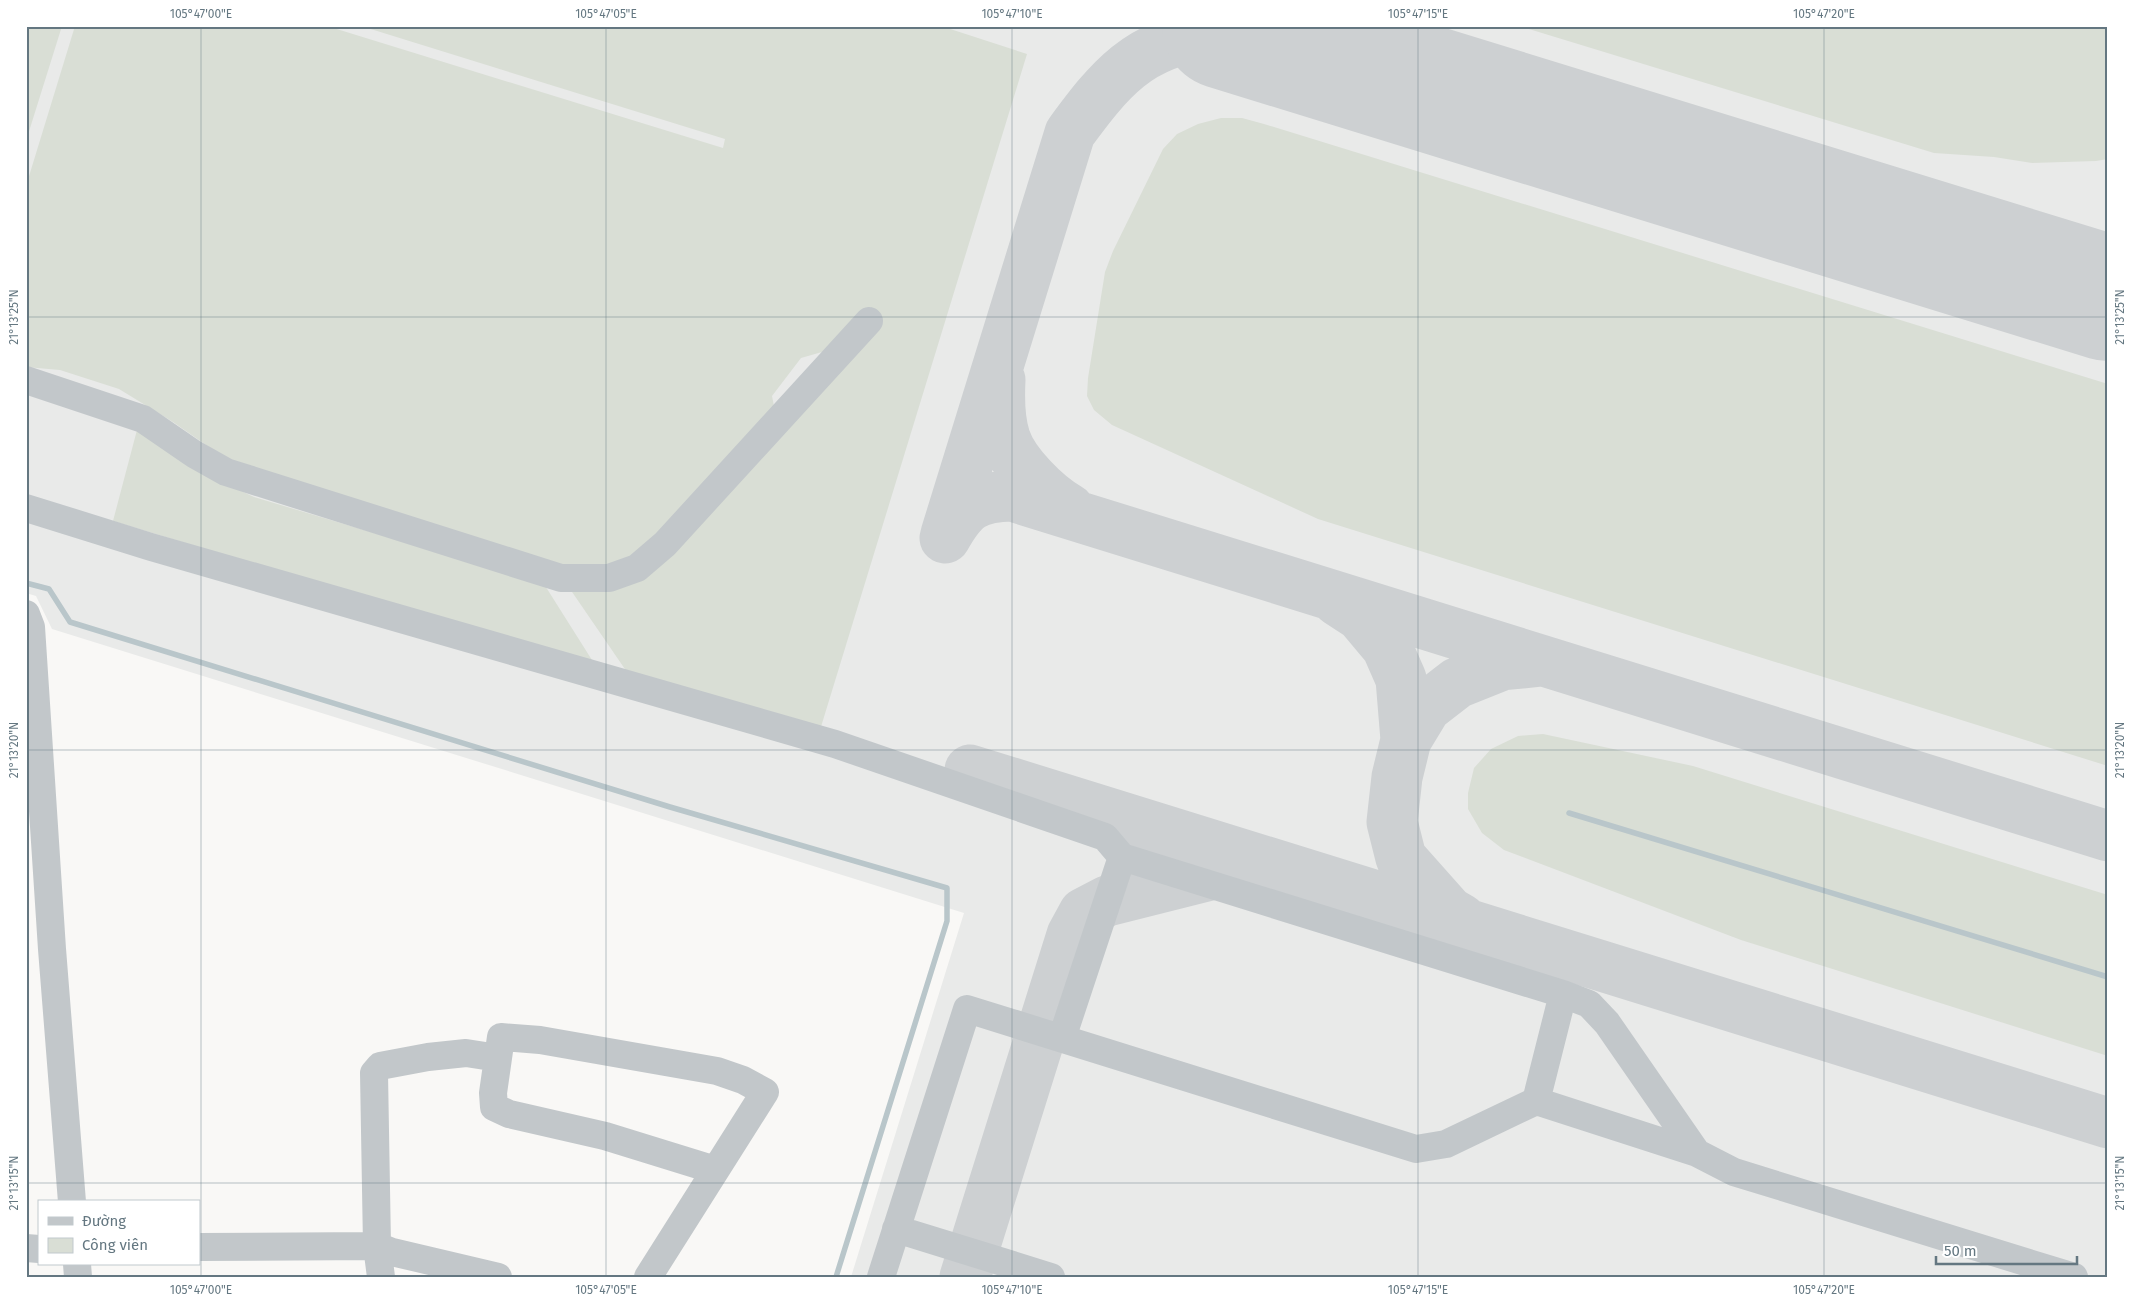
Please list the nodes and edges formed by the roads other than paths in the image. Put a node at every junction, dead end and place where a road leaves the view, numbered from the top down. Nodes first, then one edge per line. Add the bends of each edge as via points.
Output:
1 (869, 321) dead end
2 (26, 380) edge
3 (26, 508) edge
4 (26, 614) edge
5 (1122, 857) junction
6 (1563, 994) junction
7 (1062, 1038) junction
8 (498, 1058) junction
9 (1536, 1101) junction
10 (1698, 1153) junction
11 (715, 1170) junction
12 (72, 1200) edge
13 (896, 1228) junction
14 (377, 1246) junction
15 (200, 1247) edge
16 (381, 1277) edge
17 (498, 1277) edge
18 (648, 1277) edge
19 (881, 1277) edge
20 (1052, 1277) edge
21 (2074, 1277) edge

1 - 2 street via 664,544 637,568 609,578 561,578 226,472 143,419
3 - 5 street via 835,744 1105,837
4 - 12 street via 31,627
5 - 6 street
5 - 7 street
6 - 9 street
6 - 10 street via 1589,1004 1608,1022
7 - 9 street via 1416,1149 1446,1144
7 - 13 street via 967,1008
8 - 11 street via 494,1107 508,1114 605,1136
8 - 11 street via 501,1037 540,1040 718,1071 743,1080 765,1092
8 - 14 street via 466,1053 428,1057 380,1066 374,1073
9 - 10 street
10 - 21 street via 1734,1172
11 - 18 street
13 - 19 street
13 - 20 street
14 - 15 street
14 - 16 street
14 - 17 street

